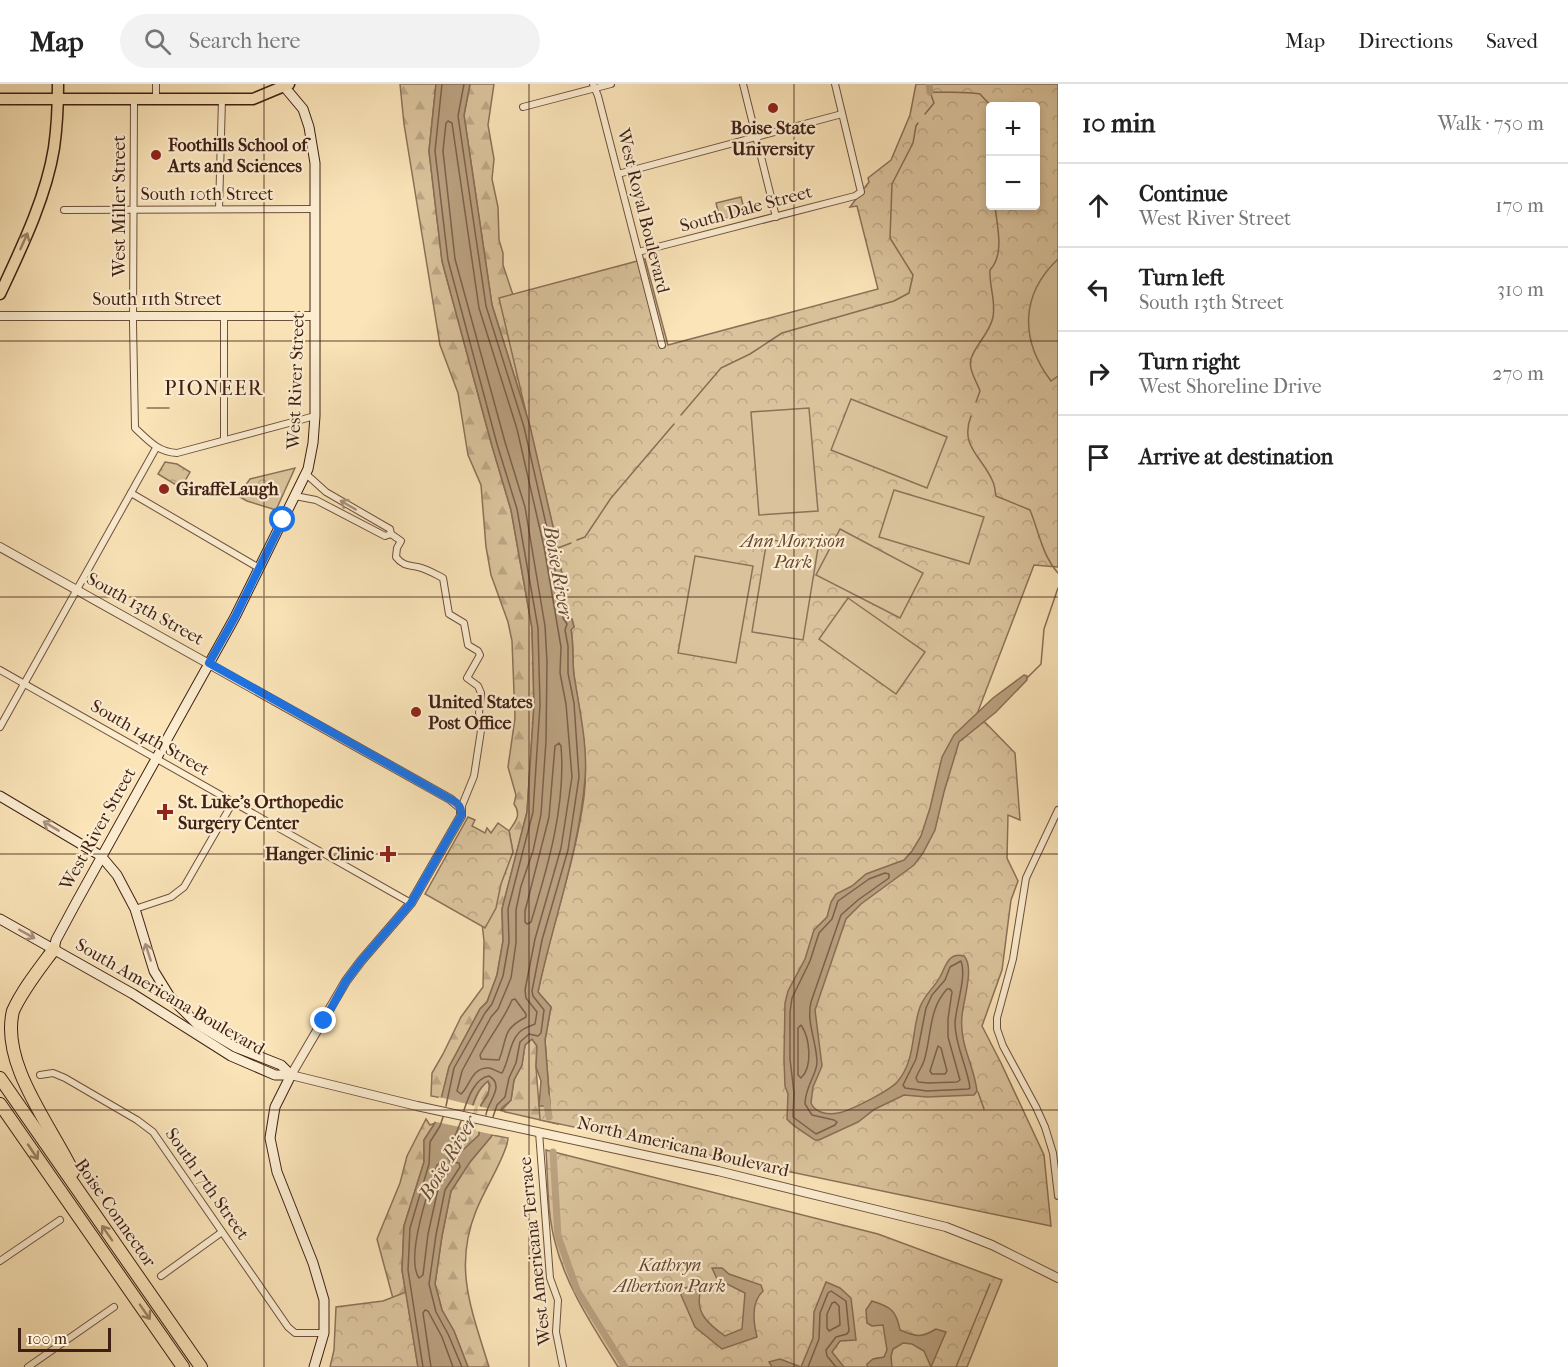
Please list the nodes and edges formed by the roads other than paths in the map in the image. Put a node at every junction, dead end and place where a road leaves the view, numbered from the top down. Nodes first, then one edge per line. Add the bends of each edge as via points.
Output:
1 (58, 84) edge
2 (156, 84) edge
3 (611, 84) edge
4 (743, 84) edge
5 (835, 84) edge
6 (285, 85) edge
7 (594, 86) edge
8 (0, 99) edge
9 (58, 99) junction
10 (134, 99) junction
11 (156, 99) junction
12 (222, 99) junction
13 (523, 107) dead end
14 (842, 114) junction
15 (757, 137) junction
16 (618, 174) junction
17 (219, 209) junction
18 (314, 209) junction
19 (64, 210) dead end
20 (134, 210) junction
21 (776, 216) junction
22 (638, 252) junction
23 (0, 294) edge
24 (224, 315) junction
25 (0, 316) edge
26 (133, 316) junction
27 (315, 316) junction
28 (662, 345) dead end
29 (315, 416) junction
30 (224, 440) junction
31 (156, 448) junction
32 (305, 473) junction
33 (131, 493) junction
34 (295, 496) junction
35 (391, 534) junction
36 (0, 547) edge
37 (259, 568) junction
38 (77, 589) junction
39 (209, 663) junction
40 (0, 670) edge
41 (24, 684) junction
42 (0, 727) edge
43 (155, 758) junction
44 (0, 796) edge
45 (233, 802) junction
46 (461, 808) junction
47 (1058, 810) edge
48 (101, 856) junction
49 (411, 903) junction
50 (135, 909) junction
51 (0, 919) edge
52 (54, 950) junction
53 (40, 1075) dead end
54 (291, 1075) junction
55 (0, 1078) edge
56 (0, 1104) edge
57 (539, 1131) junction
58 (1058, 1196) edge
59 (87, 1204) junction
60 (60, 1220) dead end
61 (222, 1232) junction
62 (0, 1261) edge
63 (161, 1276) dead end
64 (1058, 1278) edge
65 (114, 1307) dead end
66 (324, 1333) junction
67 (28, 1367) edge
68 (183, 1367) edge
69 (201, 1367) edge
70 (314, 1367) edge
71 (563, 1367) edge

1 - 9 main road
2 - 11 street
3 - 7 street
4 - 15 street
5 - 14 street
6 - 12 main road via 252,99
6 - 18 main road, West River Street via 303,109 309,127 315,163
7 - 13 street
7 - 16 street, West Royal Boulevard
8 - 9 main road
9 - 10 main road
23 -> 9 main road via 39,203 54,148
10 - 11 main road
10 - 20 street, West Miller Street
11 - 12 main road
12 - 17 street
14 - 15 street
14 - 21 street, South Dale Street via 861,192
15 - 16 street
15 - 21 street
16 - 22 street, West Royal Boulevard
17 - 18 street, South 10th Street
17 - 20 street, South 10th Street
18 - 27 main road, West River Street
19 - 20 street, South 10th Street
20 - 26 street, West Miller Street
21 - 22 street, South Dale Street
22 - 28 street, West Royal Boulevard
24 - 26 street, South 11th Street
24 - 27 street, South 11th Street
24 - 30 street
25 - 26 street, South 11th Street
26 - 31 street, West Miller Street via 134,425
27 - 29 main road, West River Street
29 - 30 street
29 - 32 main road, West River Street
30 - 31 street via 177,453
31 - 33 street
32 - 34 main road, West River Street
35 -> 32 street via 390,529 326,492
33 - 37 street
33 - 38 street
34 - 35 street via 315,500 385,536
34 - 37 main road, West River Street
35 - 46 street via 401,541 396,557 401,563 442,578 449,614 464,623 468,645 480,655 467,678 482,693 482,724 474,776
36 - 38 street, South 13th Street
37 - 39 main road, West River Street
38 - 39 street, South 13th Street
38 - 41 street
39 - 43 main road, West River Street
39 - 46 street, South 13th Street
40 - 41 street, South 14th Street
41 - 42 street
41 - 43 street, South 14th Street
43 - 45 street, South 14th Street
43 - 48 main road, West River Street
48 -> 44 main road
45 - 49 street, South 14th Street
45 - 50 street via 184,887 171,897
46 - 49 street via 461,816
47 - 58 street via 1026,878 1013,959 997,1018 1003,1046 1046,1127
48 - 50 main road, South Americana Boulevard via 117,875
48 - 52 main road, West River Street
49 - 54 street via 346,981
54 -> 50 main road, South Americana Boulevard via 281,1065 198,1025 170,997 154,971
51 -> 52 main road, South Americana Boulevard
52 - 54 main road, South Americana Boulevard via 231,1056 275,1075
52 - 59 highway via 13,1011 8,1042 10,1059 72,1169
53 - 61 street, South 17th Street via 52,1073 65,1078 153,1132
54 - 57 street, North Americana Boulevard
54 - 66 main road via 275,1107 270,1138 277,1172 319,1280 324,1300
55 - 59 highway, Boise Connector
56 -> 68 highway, Boise Connector
57 - 64 street, North Americana Boulevard via 946,1227
57 - 71 street, West Americana Terrace via 550,1278 558,1300 556,1332
69 -> 59 highway, Boise Connector
60 - 62 street
61 - 63 street
61 - 66 street, South 17th Street via 295,1334
65 - 67 street
66 - 70 main road

